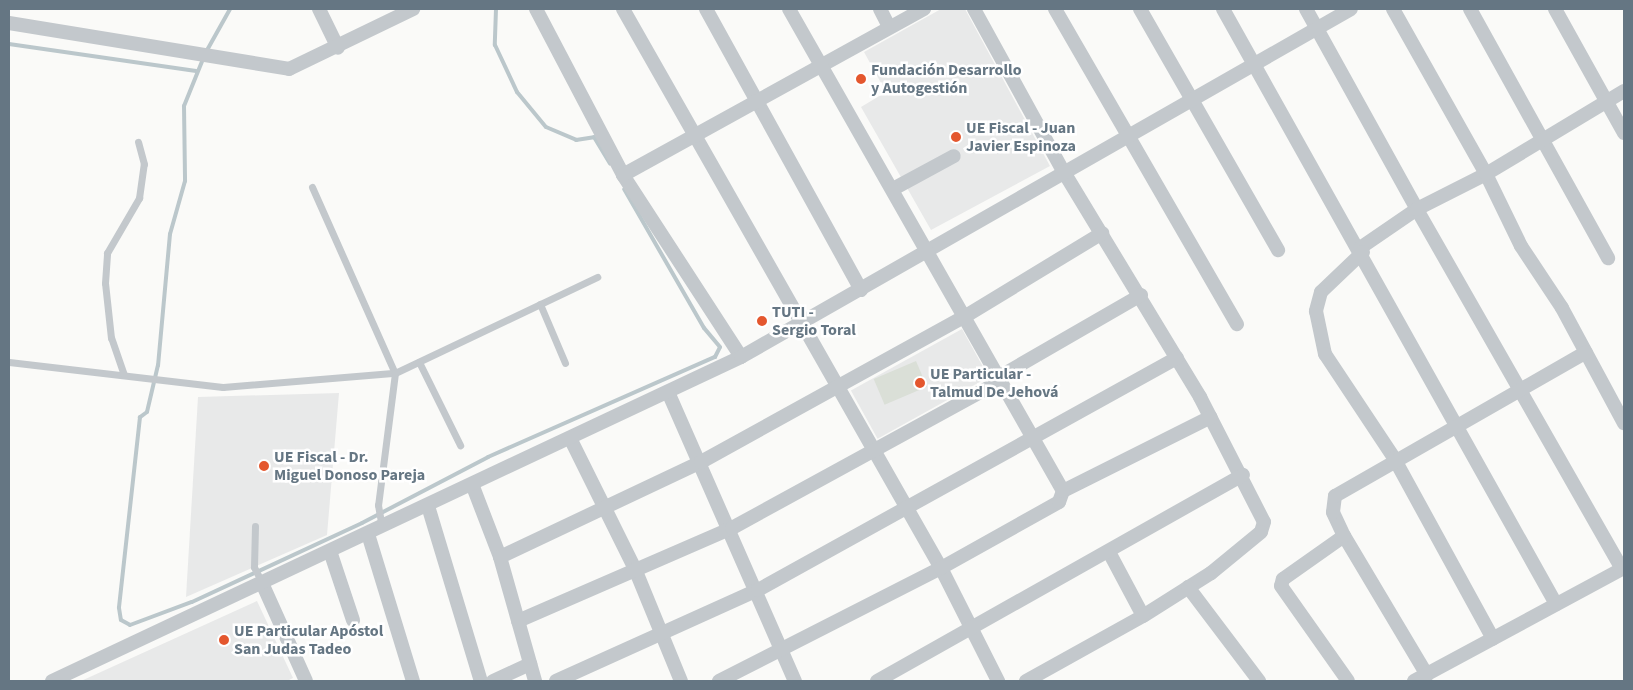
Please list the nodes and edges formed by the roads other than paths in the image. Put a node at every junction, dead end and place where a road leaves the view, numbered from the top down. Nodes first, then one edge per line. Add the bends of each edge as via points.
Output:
1 (319, 9) edge
2 (413, 9) edge
3 (536, 9) edge
4 (623, 9) edge
5 (706, 9) edge
6 (789, 9) edge
7 (880, 9) edge
8 (924, 9) edge
9 (974, 9) edge
10 (1055, 9) edge
11 (1140, 9) edge
12 (1223, 9) edge
13 (1306, 9) edge
14 (1351, 9) edge
15 (1393, 9) edge
16 (1470, 9) edge
17 (1555, 9) edge
18 (9, 23) edge
19 (890, 27) junction
20 (1316, 27) junction
21 (338, 48) junction
22 (1254, 64) junction
23 (821, 65) junction
24 (1624, 91) edge
25 (756, 101) junction
26 (1191, 101) junction
27 (1606, 102) junction
28 (1624, 133) edge
29 (1127, 134) junction
30 (693, 137) junction
31 (1545, 139) junction
32 (138, 142) dead end
33 (954, 156) dead end
34 (1062, 170) junction
35 (1486, 174) junction
36 (623, 175) junction
37 (312, 187) dead end
38 (893, 189) junction
39 (1417, 208) junction
40 (1102, 233) junction
41 (1278, 250) dead end
42 (1362, 250) junction
43 (929, 251) junction
44 (1608, 258) dead end
45 (597, 277) dead end
46 (861, 290) junction
47 (1141, 295) junction
48 (540, 304) junction
49 (966, 316) junction
50 (802, 323) junction
51 (1237, 324) dead end
52 (1586, 352) junction
53 (741, 357) junction
54 (1177, 358) junction
55 (9, 362) edge
56 (419, 362) junction
57 (565, 363) dead end
58 (395, 373) junction
59 (124, 375) junction
60 (1000, 379) junction
61 (836, 387) junction
62 (1517, 389) junction
63 (668, 392) junction
64 (1211, 417) junction
65 (1456, 422) junction
66 (1624, 423) edge
67 (1035, 437) junction
68 (570, 438) junction
69 (460, 445) dead end
70 (873, 450) junction
71 (1394, 458) junction
72 (701, 462) junction
73 (1243, 475) junction
74 (472, 484) junction
75 (1063, 490) junction
76 (428, 506) junction
77 (606, 509) junction
78 (907, 510) junction
79 (255, 526) dead end
80 (382, 527) junction
81 (732, 528) junction
82 (368, 534) junction
83 (1344, 536) junction
84 (330, 551) junction
85 (1109, 552) junction
86 (500, 557) junction
87 (941, 568) junction
88 (1623, 568) edge
89 (636, 569) junction
90 (262, 583) junction
91 (1188, 587) junction
92 (758, 590) junction
93 (1556, 604) junction
94 (1143, 616) junction
95 (353, 620) dead end
96 (518, 621) junction
97 (973, 630) junction
98 (662, 636) junction
99 (1493, 639) junction
100 (781, 651) junction
101 (530, 664) junction
102 (1420, 678) edge
103 (1033, 680) edge
104 (52, 681) edge
105 (306, 681) edge
106 (414, 681) edge
107 (481, 681) edge
108 (493, 681) edge
109 (535, 681) edge
110 (556, 681) edge
111 (681, 681) edge
112 (719, 681) edge
113 (795, 681) edge
114 (876, 681) edge
115 (998, 681) edge
116 (1259, 681) edge
117 (1348, 681) edge

1 - 21 street
2 - 21 street
3 - 36 street
4 - 30 street
5 - 25 street
6 - 23 street
7 - 19 street
8 - 19 street
9 - 34 street
10 - 29 street
11 - 26 street
12 - 22 street
13 - 20 street
14 - 20 street
15 - 35 street
16 - 31 street
17 - 27 street
18 - 21 street via 259,66 289,68
19 - 23 street
20 - 22 street
20 - 39 street
22 - 26 street
22 - 42 street
23 - 25 street
23 - 38 street
24 - 27 street
25 - 30 street
25 - 46 street
26 - 29 street
26 - 41 street
27 - 28 street
27 - 31 street
29 - 34 street
29 - 51 street
30 - 36 street
30 - 50 street
31 - 35 street
31 - 44 street
32 - 59 lane via 144,164 139,198 107,253 105,282 111,338
33 - 38 street
34 - 40 street
34 - 43 street
35 - 39 street
35 - 52 street via 1521,246
36 - 53 street
37 - 58 lane
38 - 43 street
39 - 42 street
39 - 62 street
40 - 47 street
40 - 49 street
42 - 65 street
42 - 71 street via 1321,292 1316,311 1318,333 1325,354
43 - 46 street
43 - 49 street
45 - 48 lane
46 - 50 street
47 - 54 street
47 - 60 street
48 - 56 lane
48 - 57 lane
49 - 60 street
49 - 61 street
50 - 53 street
50 - 61 street
52 - 62 street
52 - 66 street
53 - 63 street
54 - 64 street
54 - 67 street
55 - 59 lane
56 - 58 lane
56 - 69 lane
58 - 59 lane via 223,387
58 - 80 lane via 378,505
60 - 67 street
60 - 70 street
61 - 70 street
61 - 72 street
62 - 65 street
62 - 88 street
63 - 68 street
63 - 72 street
64 - 73 street
64 - 75 street
65 - 71 street
65 - 93 street
67 - 75 street
67 - 78 street
68 - 74 street
68 - 77 street
70 - 78 street
70 - 81 street
71 - 83 street via 1335,496 1333,512
71 - 99 street
72 - 77 street
72 - 81 street
73 - 85 street
73 - 91 street via 1262,513 1261,532
74 - 76 street
74 - 86 street
75 - 87 street via 1059,502
76 - 80 street
76 - 107 street
77 - 86 street
77 - 89 street
78 - 87 street
78 - 92 street
79 - 90 lane via 254,567
80 - 82 street
81 - 89 street
81 - 92 street
82 - 84 street
82 - 106 street
83 - 102 street
83 - 117 street via 1283,579 1281,586
84 - 90 street
84 - 95 street
85 - 94 street
85 - 97 street
86 - 96 street
87 - 97 street
87 - 100 street
88 - 93 street
89 - 96 street
89 - 98 street
90 - 104 street
90 - 105 street
91 - 94 street
91 - 116 street
92 - 98 street
92 - 100 street
93 - 99 street
94 - 103 street
96 - 101 street
97 - 114 street
97 - 115 street
98 - 110 street
98 - 111 street
99 - 102 street
100 - 112 street
100 - 113 street
101 - 108 street
101 - 109 street

